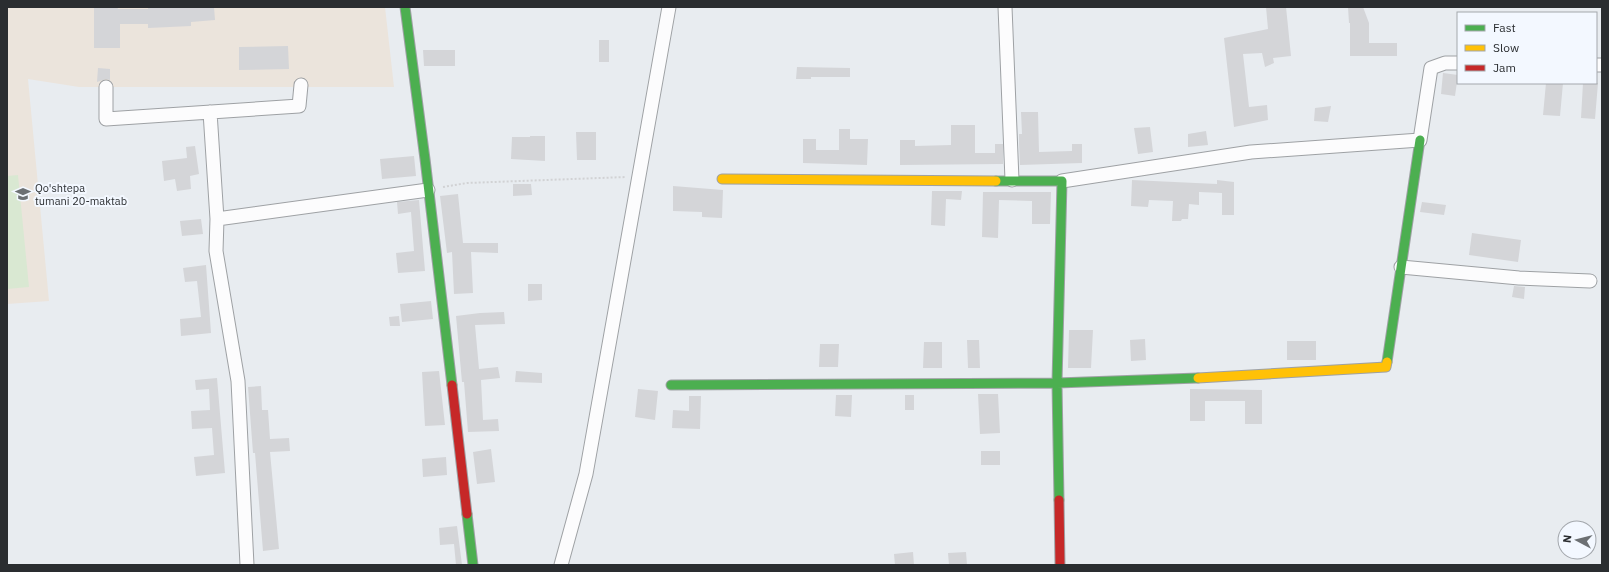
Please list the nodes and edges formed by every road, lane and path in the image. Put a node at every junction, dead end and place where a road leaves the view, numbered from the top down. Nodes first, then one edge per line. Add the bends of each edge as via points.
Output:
1 (405, 7) edge
2 (669, 7) edge
3 (1005, 7) edge
4 (1457, 63) edge
5 (301, 85) dead end
6 (106, 87) dead end
7 (210, 112) junction
8 (1420, 140) junction
9 (639, 176) junction
10 (722, 179) dead end
11 (1012, 180) junction
12 (1062, 181) junction
13 (428, 190) junction
14 (217, 219) junction
15 (1401, 267) junction
16 (1590, 281) dead end
17 (1057, 383) junction
18 (671, 384) dead end
19 (248, 565) edge
20 (474, 565) edge
21 (561, 565) edge
22 (1060, 565) edge

1 - 13 street
2 - 9 street
3 - 11 street
4 - 8 street via 1445,63 1431,68
5 - 7 street via 299,106
6 - 7 street via 106,119
7 - 14 street
8 - 12 street via 1251,152
8 - 15 street
9 - 13 path via 467,183
9 - 21 street via 586,474
10 - 11 street
11 - 12 street
12 - 17 street
13 - 14 street
13 - 20 street
14 - 19 street via 216,251 238,381
15 - 16 street via 1519,278
15 - 17 street via 1386,367 1229,377
17 - 18 street
17 - 22 street

